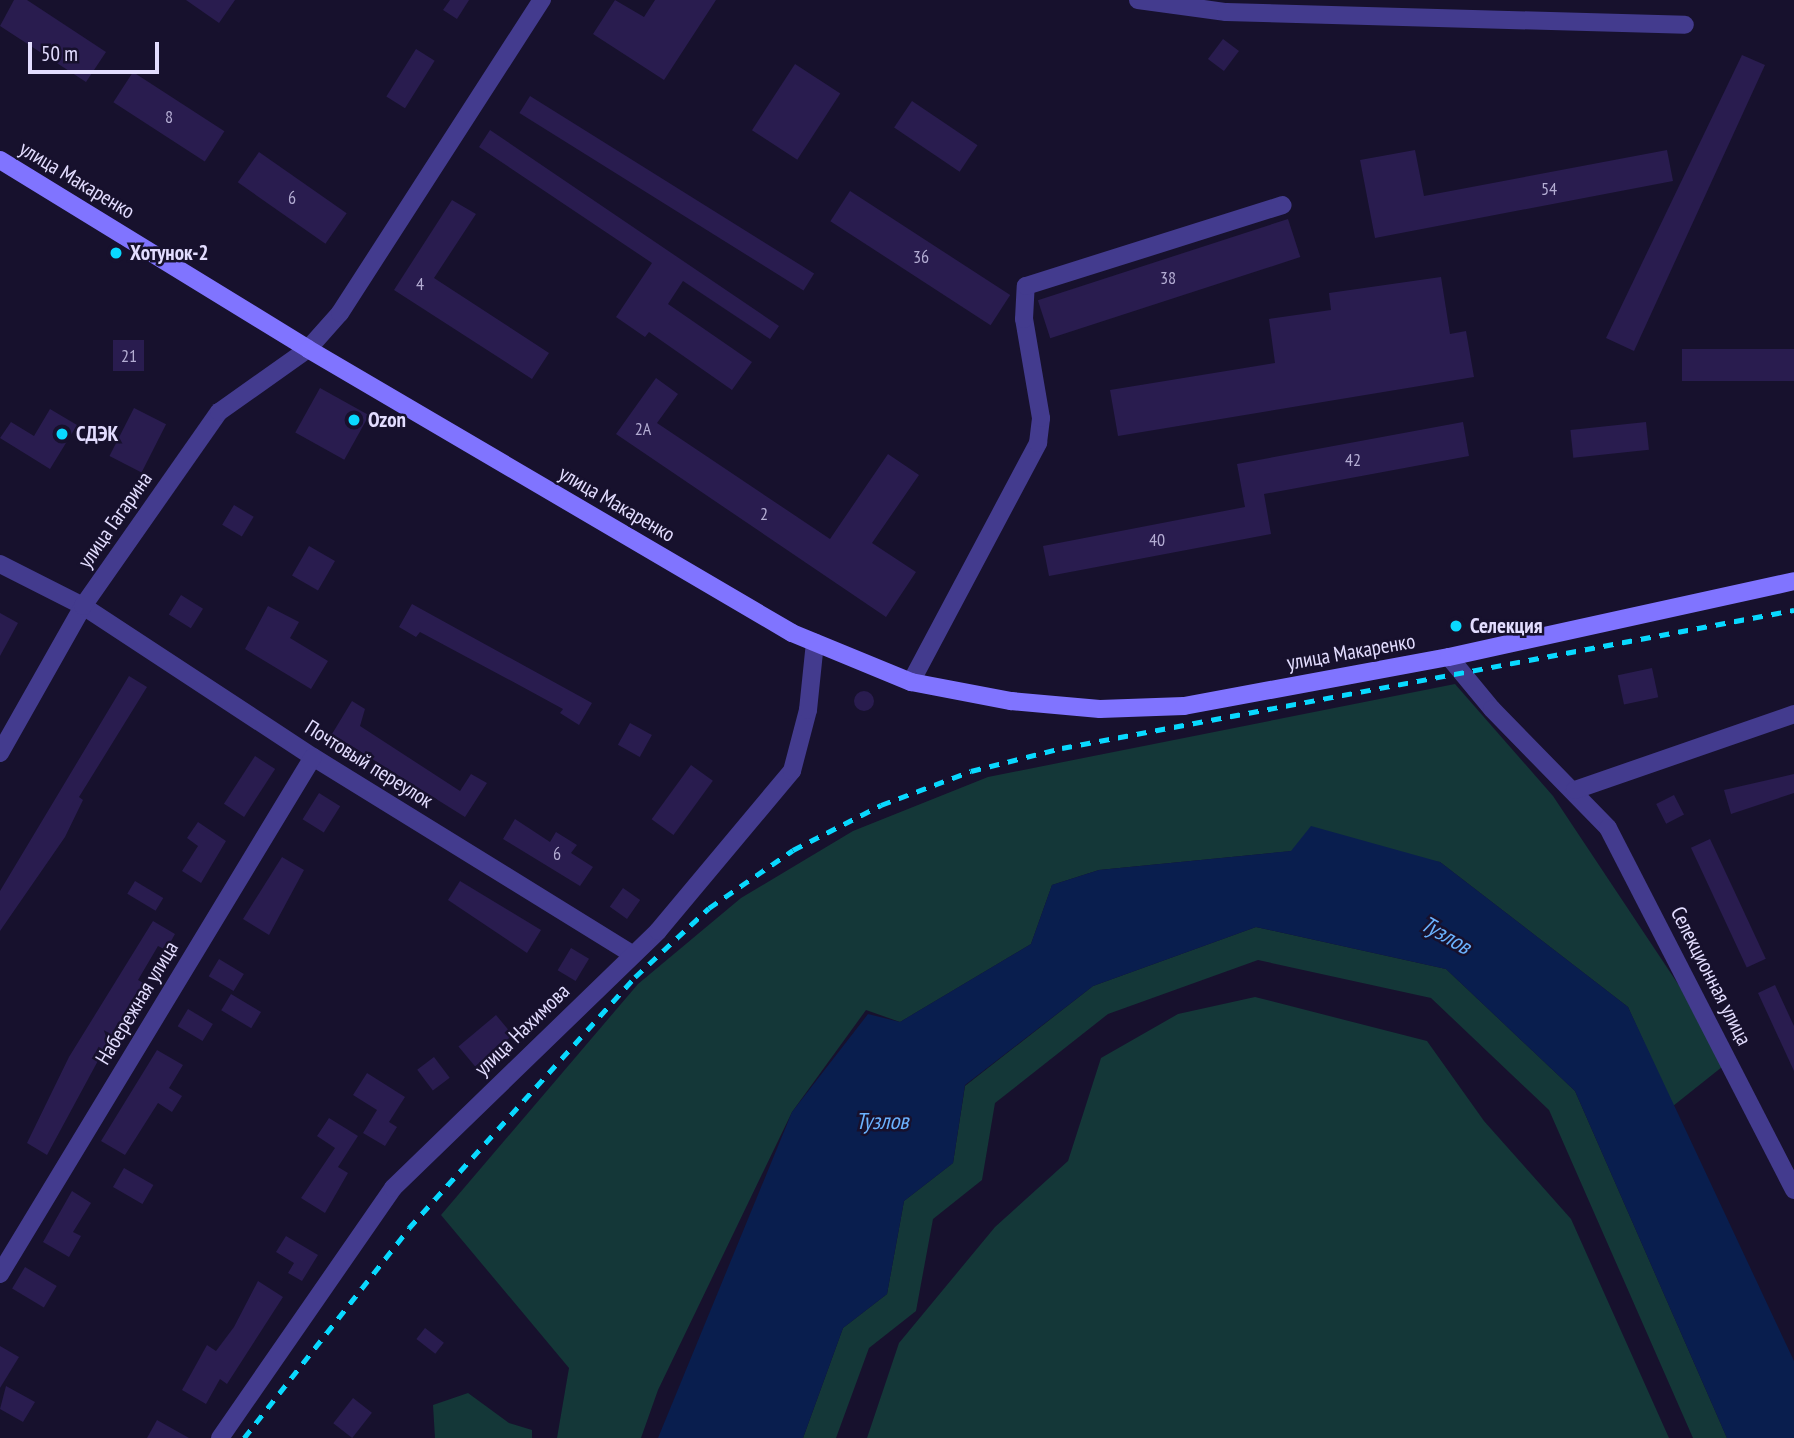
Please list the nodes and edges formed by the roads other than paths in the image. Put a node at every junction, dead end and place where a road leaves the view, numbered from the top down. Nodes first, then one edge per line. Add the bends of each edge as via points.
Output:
1 (542, 0) edge
2 (1138, 0) edge
3 (1685, 25) dead end
4 (0, 160) edge
5 (1283, 205) dead end
6 (308, 349) junction
7 (0, 564) edge
8 (1794, 581) edge
9 (83, 606) junction
10 (815, 642) junction
11 (1448, 657) junction
12 (912, 682) junction
13 (1794, 714) edge
14 (0, 753) edge
15 (313, 757) junction
16 (1576, 790) junction
17 (633, 955) junction
18 (1794, 1191) edge
19 (0, 1273) edge
20 (220, 1438) edge

1 - 6 street via 340,313
2 - 3 street via 1226,12
4 - 6 main road, улица Макаренко
5 - 12 street via 1026,286 1024,319 1039,390 1038,443
6 - 9 street, улица Гагарина via 219,412
6 - 10 main road, улица Макаренко
7 - 9 street, Почтовый переулок
8 - 11 main road, улица Макаренко
9 - 14 street, улица Гагарина
9 - 15 street, Почтовый переулок
10 - 12 main road, улица Макаренко
10 - 17 street, улица Нахимова via 808,710 792,771 741,836
11 - 12 main road, улица Макаренко via 1184,706 1100,709 1011,701
11 - 16 street, Селекционная улица via 1492,709
13 - 16 street
15 - 17 street, Почтовый переулок
15 - 19 street, Набережная улица
16 - 18 street, Селекционная улица via 1608,828
17 - 20 street, улица Нахимова via 393,1188

